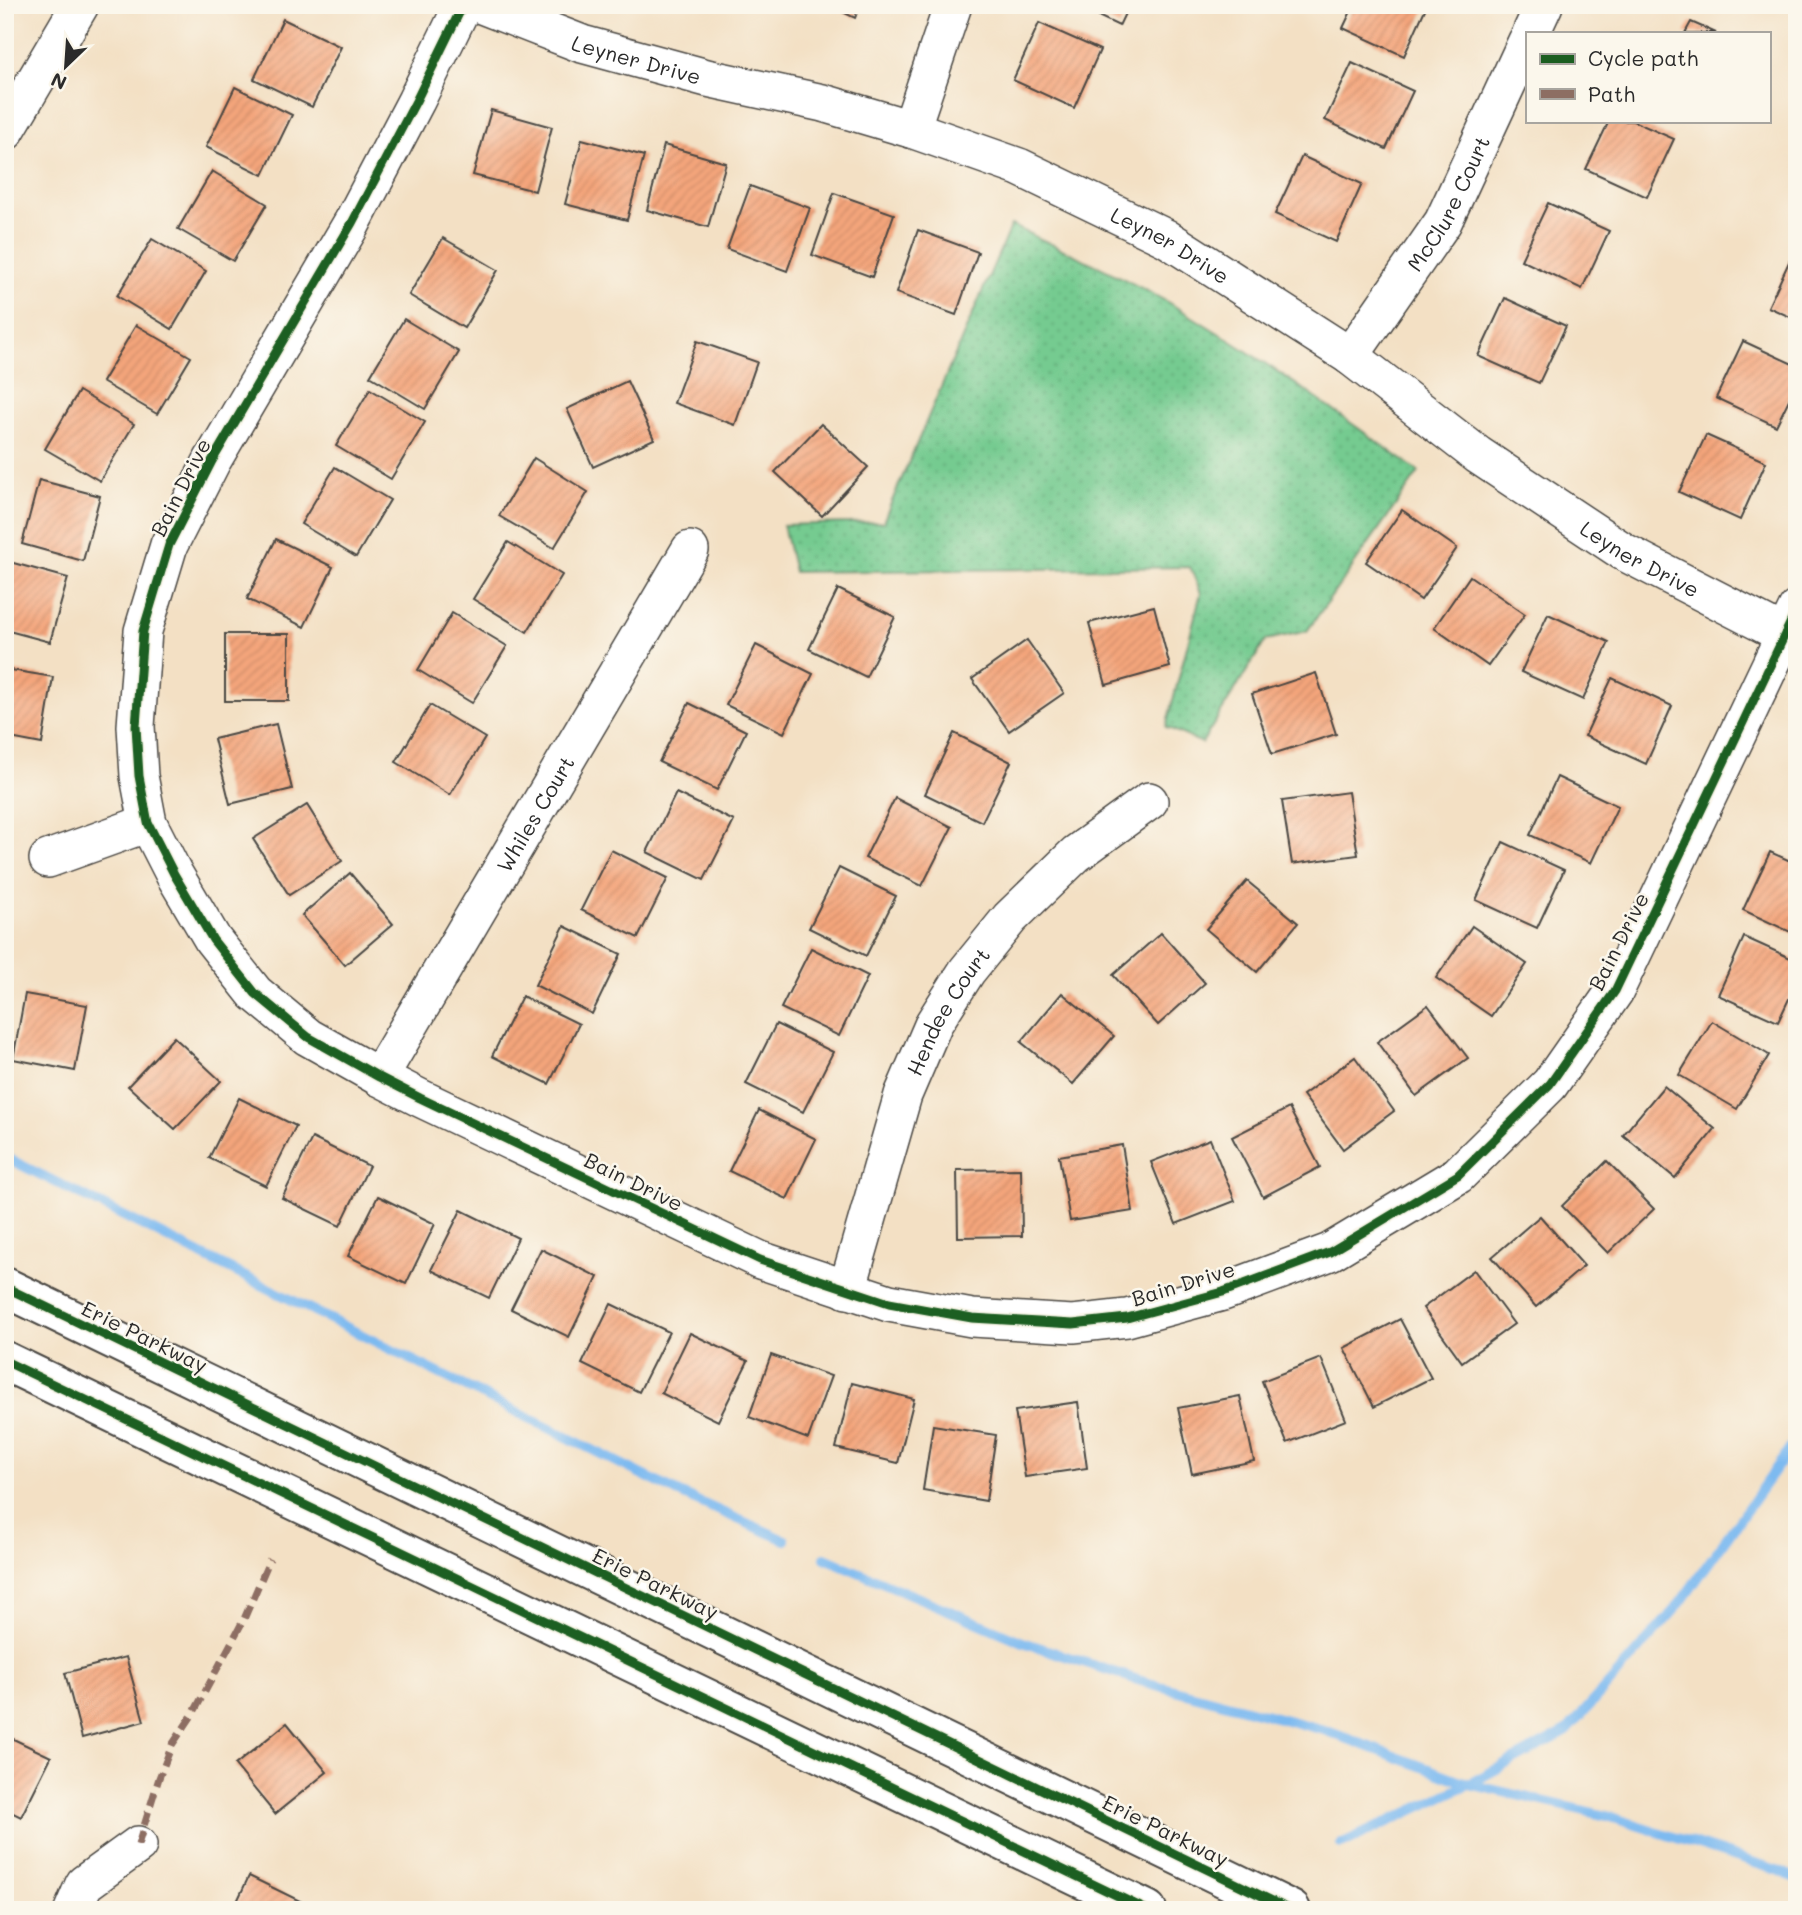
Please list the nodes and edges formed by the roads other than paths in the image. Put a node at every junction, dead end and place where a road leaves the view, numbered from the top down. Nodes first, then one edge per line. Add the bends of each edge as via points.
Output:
1 (80, 5) edge
2 (463, 5) edge
3 (482, 5) edge
4 (953, 5) edge
5 (1544, 5) edge
6 (1531, 32) edge
7 (1526, 43) edge
8 (911, 129) junction
9 (5, 132) edge
10 (1350, 356) junction
11 (690, 551) dead end
12 (1791, 622) edge
13 (1149, 800) dead end
14 (148, 823) junction
15 (48, 859) dead end
16 (379, 1077) junction
17 (5, 1287) edge
18 (847, 1290) junction
19 (5, 1361) edge
20 (138, 1845) dead end
21 (73, 1910) edge
22 (1147, 1910) edge
23 (1291, 1910) edge

1 - 9 street
2 - 14 street, Bain Drive via 352,223 212,461 169,545 144,631 136,726
3 - 8 street, Leyner Drive via 582,44
4 - 8 street
5 - 6 street
7 - 10 street, McClure Court via 1443,222
8 - 10 street, Leyner Drive via 1019,167 1166,238
10 - 12 street, Leyner Drive via 1478,455 1624,552
11 - 16 street, Whiles Court
12 - 18 street, Bain Drive via 1615,991 1550,1084 1458,1175 1330,1252 1223,1292 1127,1318 1073,1324 972,1318 889,1303
13 - 18 street, Hendee Court via 1076,853 1010,918 967,971 934,1023 903,1095
14 - 15 street
14 - 16 street, Bain Drive via 213,940 255,993 308,1037
16 - 18 street, Bain Drive via 760,1260
17 - 23 main road, Erie Parkway
19 - 22 main road
20 - 21 street via 84,1884

